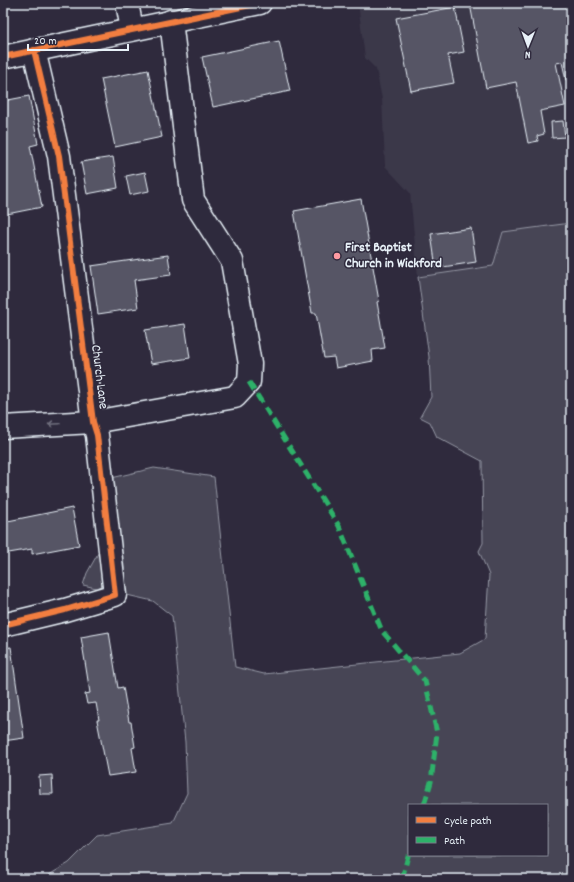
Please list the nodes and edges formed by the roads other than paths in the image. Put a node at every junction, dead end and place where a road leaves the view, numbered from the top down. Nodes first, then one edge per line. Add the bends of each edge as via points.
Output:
1 (127, 3) edge
2 (260, 3) edge
3 (171, 21) junction
4 (132, 29) junction
5 (34, 50) junction
6 (3, 57) edge
7 (93, 422) junction
8 (3, 427) edge
9 (3, 624) edge

1 - 4 street
2 - 3 street
3 - 4 street
3 - 7 street via 194,200 232,261 250,364 249,382 235,397
4 - 5 street
5 - 6 street
5 - 7 street, Church Lane via 58,156
7 -> 8 street
7 - 9 street, Church Lane via 97,435 115,594 65,610

